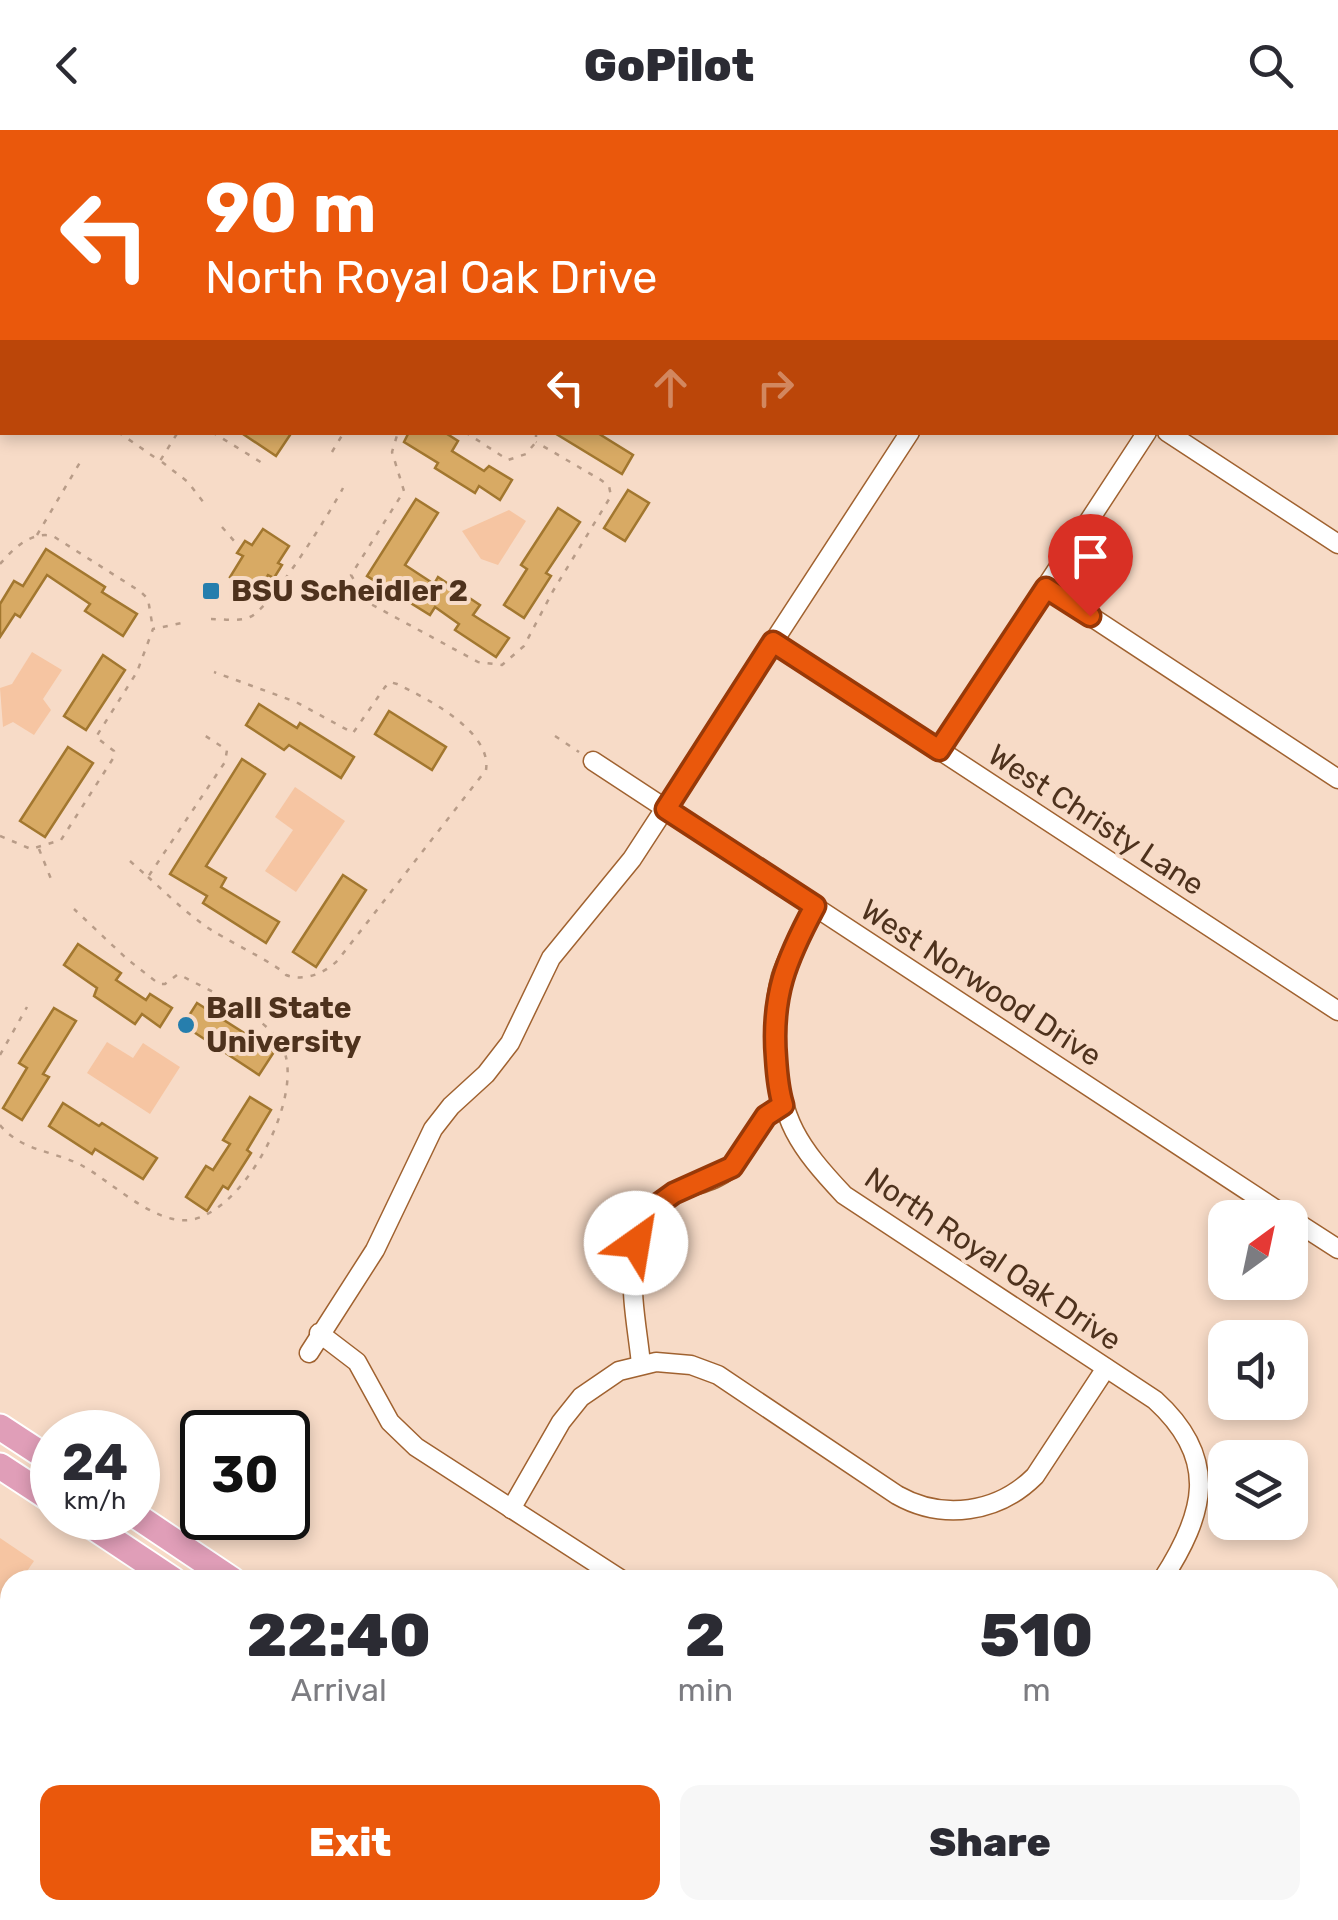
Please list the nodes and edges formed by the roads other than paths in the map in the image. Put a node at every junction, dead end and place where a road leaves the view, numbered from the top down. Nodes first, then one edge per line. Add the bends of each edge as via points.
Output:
1 (908, 435) edge
2 (1145, 435) edge
3 (1172, 435) edge
4 (1338, 544) edge
5 (1046, 588) junction
6 (773, 642) junction
7 (939, 750) junction
8 (593, 761) road end
9 (1338, 778) edge
10 (666, 809) junction
11 (815, 906) junction
12 (1338, 1012) edge
13 (783, 1105) junction
14 (1263, 1200) edge
15 (1308, 1230) edge
16 (1338, 1250) edge
17 (319, 1333) junction
18 (309, 1353) dead end
19 (642, 1364) junction
20 (1106, 1368) junction
21 (0, 1427) edge
22 (30, 1447) edge
23 (0, 1466) edge
24 (30, 1486) edge
25 (511, 1509) junction
26 (160, 1532) edge
27 (113, 1540) edge
28 (158, 1570) edge
29 (217, 1570) edge
30 (606, 1570) edge
31 (1168, 1570) edge

1 - 6 street
2 - 5 street
3 - 4 street
5 - 7 street
5 - 9 street
6 - 7 street, West Christy Lane
6 - 10 street
7 - 12 street, West Christy Lane
8 - 10 street, West Norwood Drive
10 - 11 street, West Norwood Drive
10 - 17 street via 551,958 510,1043 433,1129 375,1250
11 - 13 street, North Royal Oak Drive via 782,973 776,1003
11 - 14 street, West Norwood Drive
13 - 19 street via 766,1116 732,1167 665,1199 640,1232 634,1284
13 - 20 street, North Royal Oak Drive via 812,1160 844,1194
15 - 16 street, West Norwood Drive
17 - 18 street
17 - 25 street via 357,1362 398,1432
19 - 20 street via 673,1362 718,1375 897,1495 925,1508 957,1511 988,1505 1025,1486
19 - 25 street via 618,1370 570,1410
20 - 31 street, North Royal Oak Drive via 1173,1417 1193,1452 1199,1488 1194,1524
21 - 22 main road
23 - 24 main road
25 - 30 street
26 - 29 main road
27 - 28 main road

